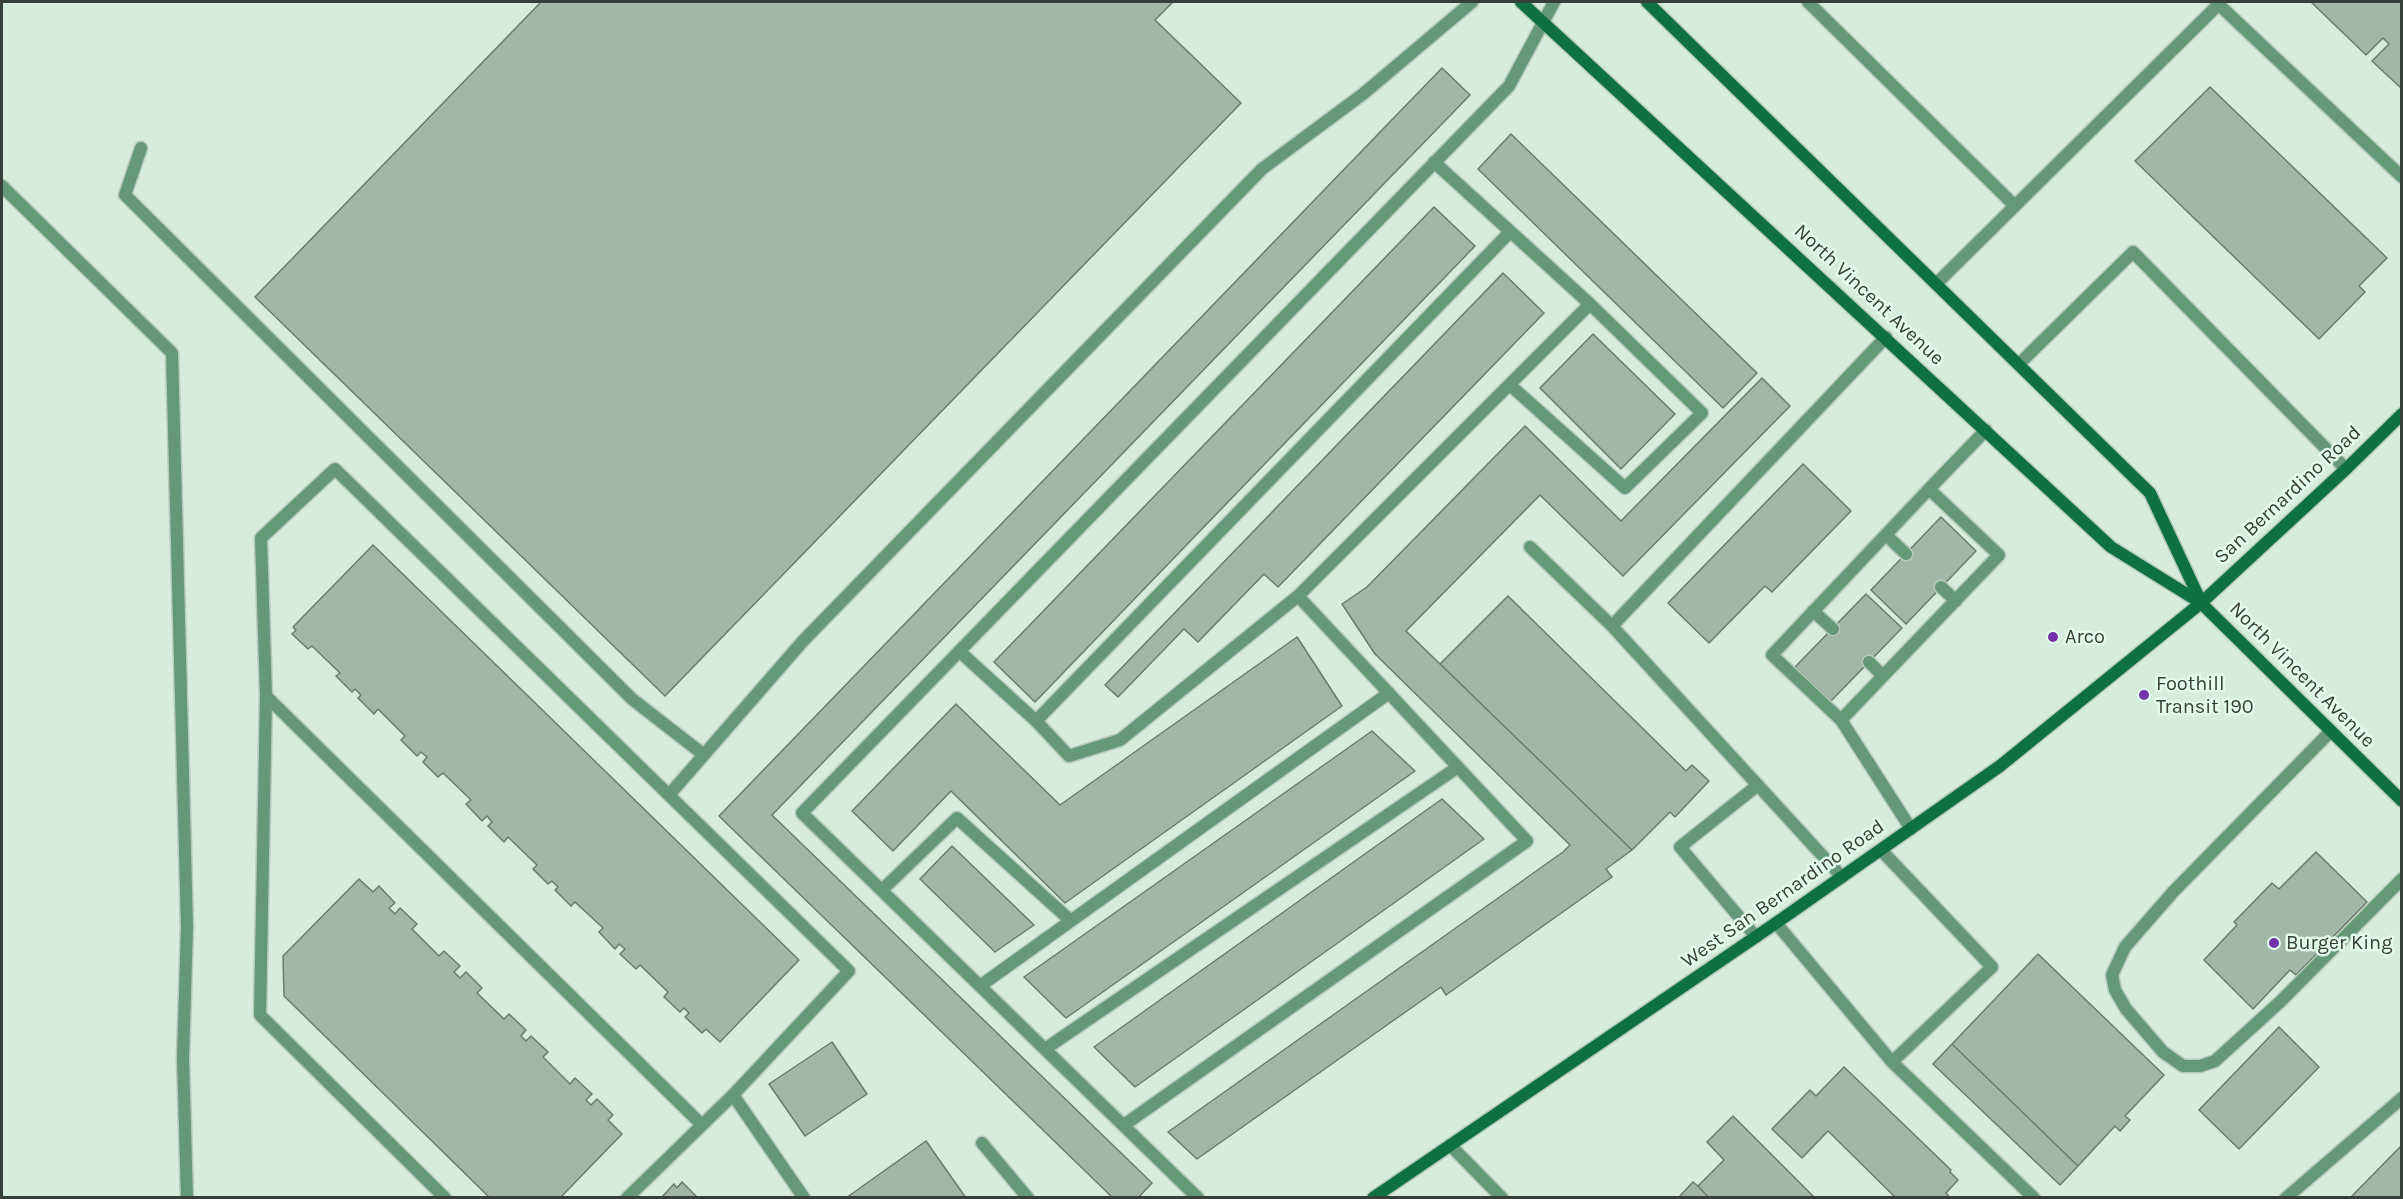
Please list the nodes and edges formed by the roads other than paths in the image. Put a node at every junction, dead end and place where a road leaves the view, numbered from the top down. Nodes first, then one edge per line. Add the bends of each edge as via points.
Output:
1 (1472, 2) edge
2 (1521, 2) edge
3 (1554, 2) edge
4 (1647, 2) edge
5 (1808, 2) edge
6 (2217, 3) edge
7 (1542, 20) junction
8 (141, 148) dead end
9 (1434, 162) junction
10 (2402, 177) edge
11 (2, 186) edge
12 (2015, 206) junction
13 (1510, 232) junction
14 (1936, 284) junction
15 (1590, 304) junction
16 (1886, 338) junction
17 (2019, 364) junction
18 (1510, 385) junction
19 (2402, 414) edge
20 (1986, 430) junction
21 (2346, 469) junction
22 (1929, 489) junction
23 (1886, 535) junction
24 (1530, 547) dead end
25 (1906, 554) dead end
26 (1941, 587) dead end
27 (1298, 596) junction
28 (1956, 601) junction
29 (2201, 603) junction
30 (1813, 611) junction
31 (1611, 626) junction
32 (1833, 629) dead end
33 (959, 651) junction
34 (1869, 662) dead end
35 (1883, 676) junction
36 (1389, 693) junction
37 (266, 696) junction
38 (1841, 720) junction
39 (1036, 721) junction
40 (2331, 731) junction
41 (704, 755) junction
42 (1458, 767) junction
43 (1758, 784) junction
44 (669, 795) junction
45 (2402, 801) edge
46 (1911, 829) junction
47 (1881, 850) junction
48 (1842, 877) junction
49 (2402, 879) edge
50 (882, 890) junction
51 (1071, 921) junction
52 (1776, 923) junction
53 (1756, 937) junction
54 (980, 986) junction
55 (1045, 1049) junction
56 (1892, 1062) junction
57 (734, 1095) junction
58 (2402, 1098) edge
59 (702, 1125) junction
60 (1124, 1125) junction
61 (982, 1143) dead end
62 (1450, 1145) junction
63 (187, 1197) edge
64 (446, 1197) edge
65 (627, 1197) edge
66 (804, 1197) edge
67 (1028, 1197) edge
68 (1198, 1197) edge
69 (1373, 1197) edge
70 (1502, 1197) edge
71 (2034, 1197) edge
72 (2286, 1197) edge

1 - 41 lane via 1363,94 1262,169 802,641
2 - 7 street, North Vincent Avenue
3 - 7 lane
4 - 14 street, North Vincent Avenue
5 - 12 lane
6 - 10 lane
6 - 12 lane
7 - 9 lane via 1509,86
7 - 16 street, North Vincent Avenue
8 - 41 lane via 125,195 632,699
9 - 13 lane
9 - 33 lane
11 - 63 lane via 172,353 187,927 183,1058
12 - 14 lane
13 - 15 lane
13 - 39 lane
14 - 17 street, North Vincent Avenue
15 - 18 lane
15 - 18 lane via 1702,413 1625,488
16 - 20 street, North Vincent Avenue
16 - 31 lane
17 - 21 lane via 2133,252
17 - 29 street, North Vincent Avenue via 2150,493
18 - 27 lane
19 - 21 street, San Bernardino Road
20 - 22 lane
20 - 29 street, North Vincent Avenue via 2111,547
21 - 29 street, San Bernardino Road
22 - 23 lane
22 - 28 lane via 1999,555
23 - 25 lane
23 - 30 lane
24 - 31 lane
26 - 28 lane
27 - 36 lane
27 - 39 lane via 1120,740 1069,756
28 - 35 lane
29 - 40 street, North Vincent Avenue
29 - 46 street, West San Bernardino Road via 2000,766
30 - 32 lane
30 - 38 lane via 1772,655
31 - 43 lane
33 - 39 lane
33 - 50 lane via 802,813
34 - 35 lane
35 - 38 lane
36 - 42 lane
36 - 51 lane
37 - 44 lane via 261,538 335,470
37 - 59 lane
37 - 64 lane via 260,1015
38 - 46 lane
40 - 45 street, North Vincent Avenue
40 - 49 lane via 2173,892 2125,947 2112,975 2115,990 2163,1052 2183,1066 2215,1061
41 - 44 lane
42 - 55 lane
42 - 60 lane via 1527,841
43 - 48 lane
43 - 53 lane via 1680,847
44 - 57 lane via 849,971
46 - 47 street, West San Bernardino Road
47 - 48 street, West San Bernardino Road
47 - 56 lane via 1992,967
48 - 52 street, West San Bernardino Road
50 - 51 lane via 957,818
50 - 54 lane
51 - 54 lane
52 - 53 street, West San Bernardino Road
52 - 56 lane
53 - 62 street, West San Bernardino Road
54 - 55 lane
55 - 60 lane
56 - 71 lane
57 - 59 lane
57 - 66 lane
58 - 72 lane
59 - 65 lane
60 - 68 lane
61 - 67 lane
62 - 69 street, West San Bernardino Road
62 - 70 lane

